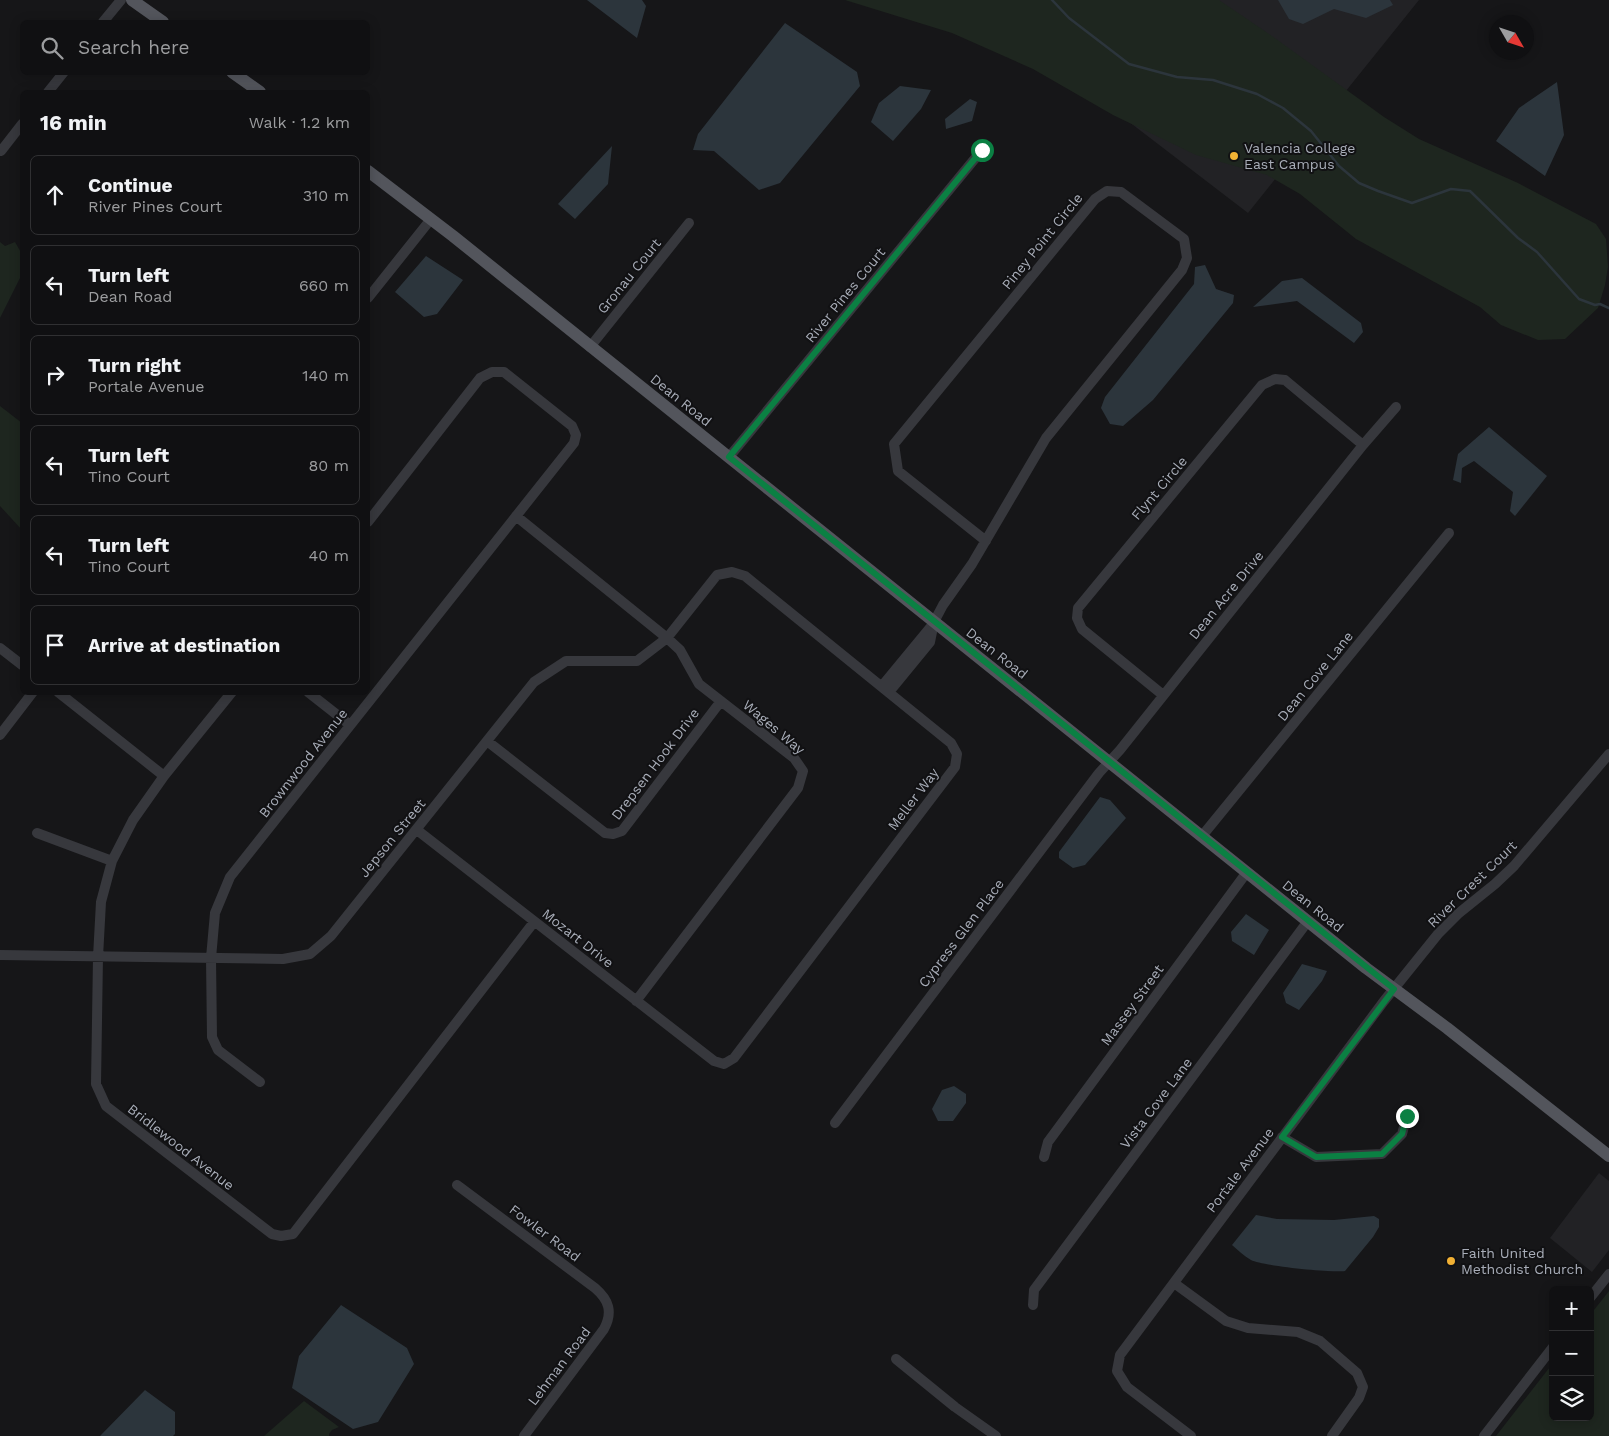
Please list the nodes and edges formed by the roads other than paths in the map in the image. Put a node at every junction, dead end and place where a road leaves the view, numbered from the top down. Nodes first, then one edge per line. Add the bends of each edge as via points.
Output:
1 (121, 0) edge
2 (132, 0) edge
3 (105, 20) edge
4 (160, 20) edge
5 (62, 75) edge
6 (236, 75) edge
7 (50, 90) edge
8 (257, 90) edge
9 (20, 127) edge
10 (982, 150) dead end
11 (1, 151) edge
12 (370, 173) edge
13 (431, 219) junction
14 (689, 223) dead end
15 (370, 295) edge
16 (590, 347) junction
17 (1396, 407) dead end
18 (1363, 445) junction
19 (729, 457) junction
20 (516, 516) junction
21 (370, 519) edge
22 (1449, 534) dead end
23 (986, 541) junction
24 (732, 572) joint
25 (934, 622) junction
26 (667, 638) junction
27 (0, 648) edge
28 (20, 663) edge
29 (886, 689) junction
30 (31, 695) edge
31 (62, 695) edge
32 (230, 695) edge
33 (312, 695) edge
34 (1163, 695) junction
35 (720, 701) junction
36 (350, 725) junction
37 (0, 734) edge
38 (487, 741) junction
39 (1609, 754) edge
40 (1110, 762) junction
41 (164, 776) junction
42 (417, 830) junction
43 (37, 833) dead end
44 (1202, 836) junction
45 (112, 862) junction
46 (1247, 872) junction
47 (1308, 921) junction
48 (534, 922) junction
49 (0, 955) edge
50 (98, 957) junction
51 (211, 958) junction
52 (1394, 989) junction
53 (636, 1001) junction
54 (724, 1064) joint
55 (260, 1082) dead end
56 (1407, 1116) dead end
57 (834, 1123) dead end
58 (1282, 1137) junction
59 (1609, 1156) edge
60 (1044, 1157) dead end
61 (457, 1185) dead end
62 (1609, 1274) edge
63 (1174, 1283) junction
64 (1594, 1293) edge
65 (1033, 1305) dead end
66 (610, 1309) joint
67 (1549, 1352) edge
68 (896, 1359) dead end
69 (524, 1436) edge
70 (996, 1436) edge
71 (1191, 1436) edge
72 (1332, 1436) edge
73 (1484, 1436) edge

1 - 3 street
2 - 4 main road
5 - 7 street
6 - 8 main road
9 - 11 street
10 - 19 street, River Pines Court
12 - 13 main road, Dean Road
13 - 15 street
13 - 16 main road, Dean Road
14 - 16 street, Gronau Court
16 - 19 main road, Dean Road
17 - 18 street, Dean Acre Drive
18 - 34 street, Dean Acre Drive
18 - 34 street, Flynt Circle via 1285,380 1275,378 1262,385 1078,608 1076,618 1082,629
19 - 25 main road, Dean Road
20 - 21 street, Brownwood Avenue via 574,443 576,435 572,426 504,372 492,372 480,378
20 - 26 street, Wages Way
20 - 36 street, Brownwood Avenue
22 - 44 street, Dean Cove Lane
23 - 23 street, Piney Point Circle via 1046,438 1182,270 1187,258 1184,239 1121,192 1107,191 1094,199 894,444 898,471
23 - 25 street, Piney Point Circle
24 - 26 street, Jepson Street via 717,575
24 - 29 street, Meller Way via 745,576
25 - 29 street, Piney Point Circle via 930,642
25 - 40 main road, Dean Road
26 - 35 street, Wages Way via 680,650 699,684
26 - 38 street, Jepson Street via 637,661 566,661 534,682
27 - 28 street
29 - 54 street, Meller Way via 951,743 957,754 954,768 734,1058
30 - 37 street
31 - 41 street
32 - 41 street, Bridlewood Avenue
33 - 36 street
34 - 40 street, Dean Acre Drive
35 - 38 street, Drepsen Hook Drive via 622,831 612,834 605,833
35 - 53 street, Wages Way via 794,758 803,771 798,788
36 - 51 street, Brownwood Avenue via 230,877 215,913
38 - 42 street, Jepson Street
39 - 52 street, River Crest Court via 1514,866 1445,927
40 - 44 main road, Dean Road
40 - 57 street, Cypress Glen Place
41 - 45 street, Bridlewood Avenue via 133,820
42 - 48 street, Mozart Drive
42 - 51 street, Jepson Street via 331,936 310,954 283,958
43 - 45 street
44 - 46 main road, Dean Road
45 - 50 street, Bridlewood Avenue via 101,902
46 - 47 main road, Dean Road
46 - 60 street, Massey Street via 1048,1142
47 - 52 main road, Dean Road
47 - 65 street, Vista Cove Lane via 1034,1290
48 - 50 street, Bridlewood Avenue via 293,1234 281,1236 272,1234 106,1106 96,1084
48 - 53 street, Mozart Drive
49 - 50 street, Jepson Street
50 - 51 street, Jepson Street
51 - 55 street, Brownwood Avenue via 212,1037 218,1050
52 - 58 street, Portale Avenue
52 - 59 main road, Dean Road
53 - 54 street, Mozart Drive via 714,1061
56 - 58 street via 1402,1134 1382,1154 1316,1157
58 - 63 street, Portale Avenue
61 - 66 street, Fowler Road via 595,1288
62 - 64 street
63 - 71 street, Portale Avenue via 1120,1355 1118,1371 1127,1387
63 - 72 street via 1226,1321 1248,1328 1298,1332 1320,1341 1357,1373 1363,1387 1359,1398
66 - 69 street, Lehman Road via 604,1329
67 - 73 street
68 - 70 street

